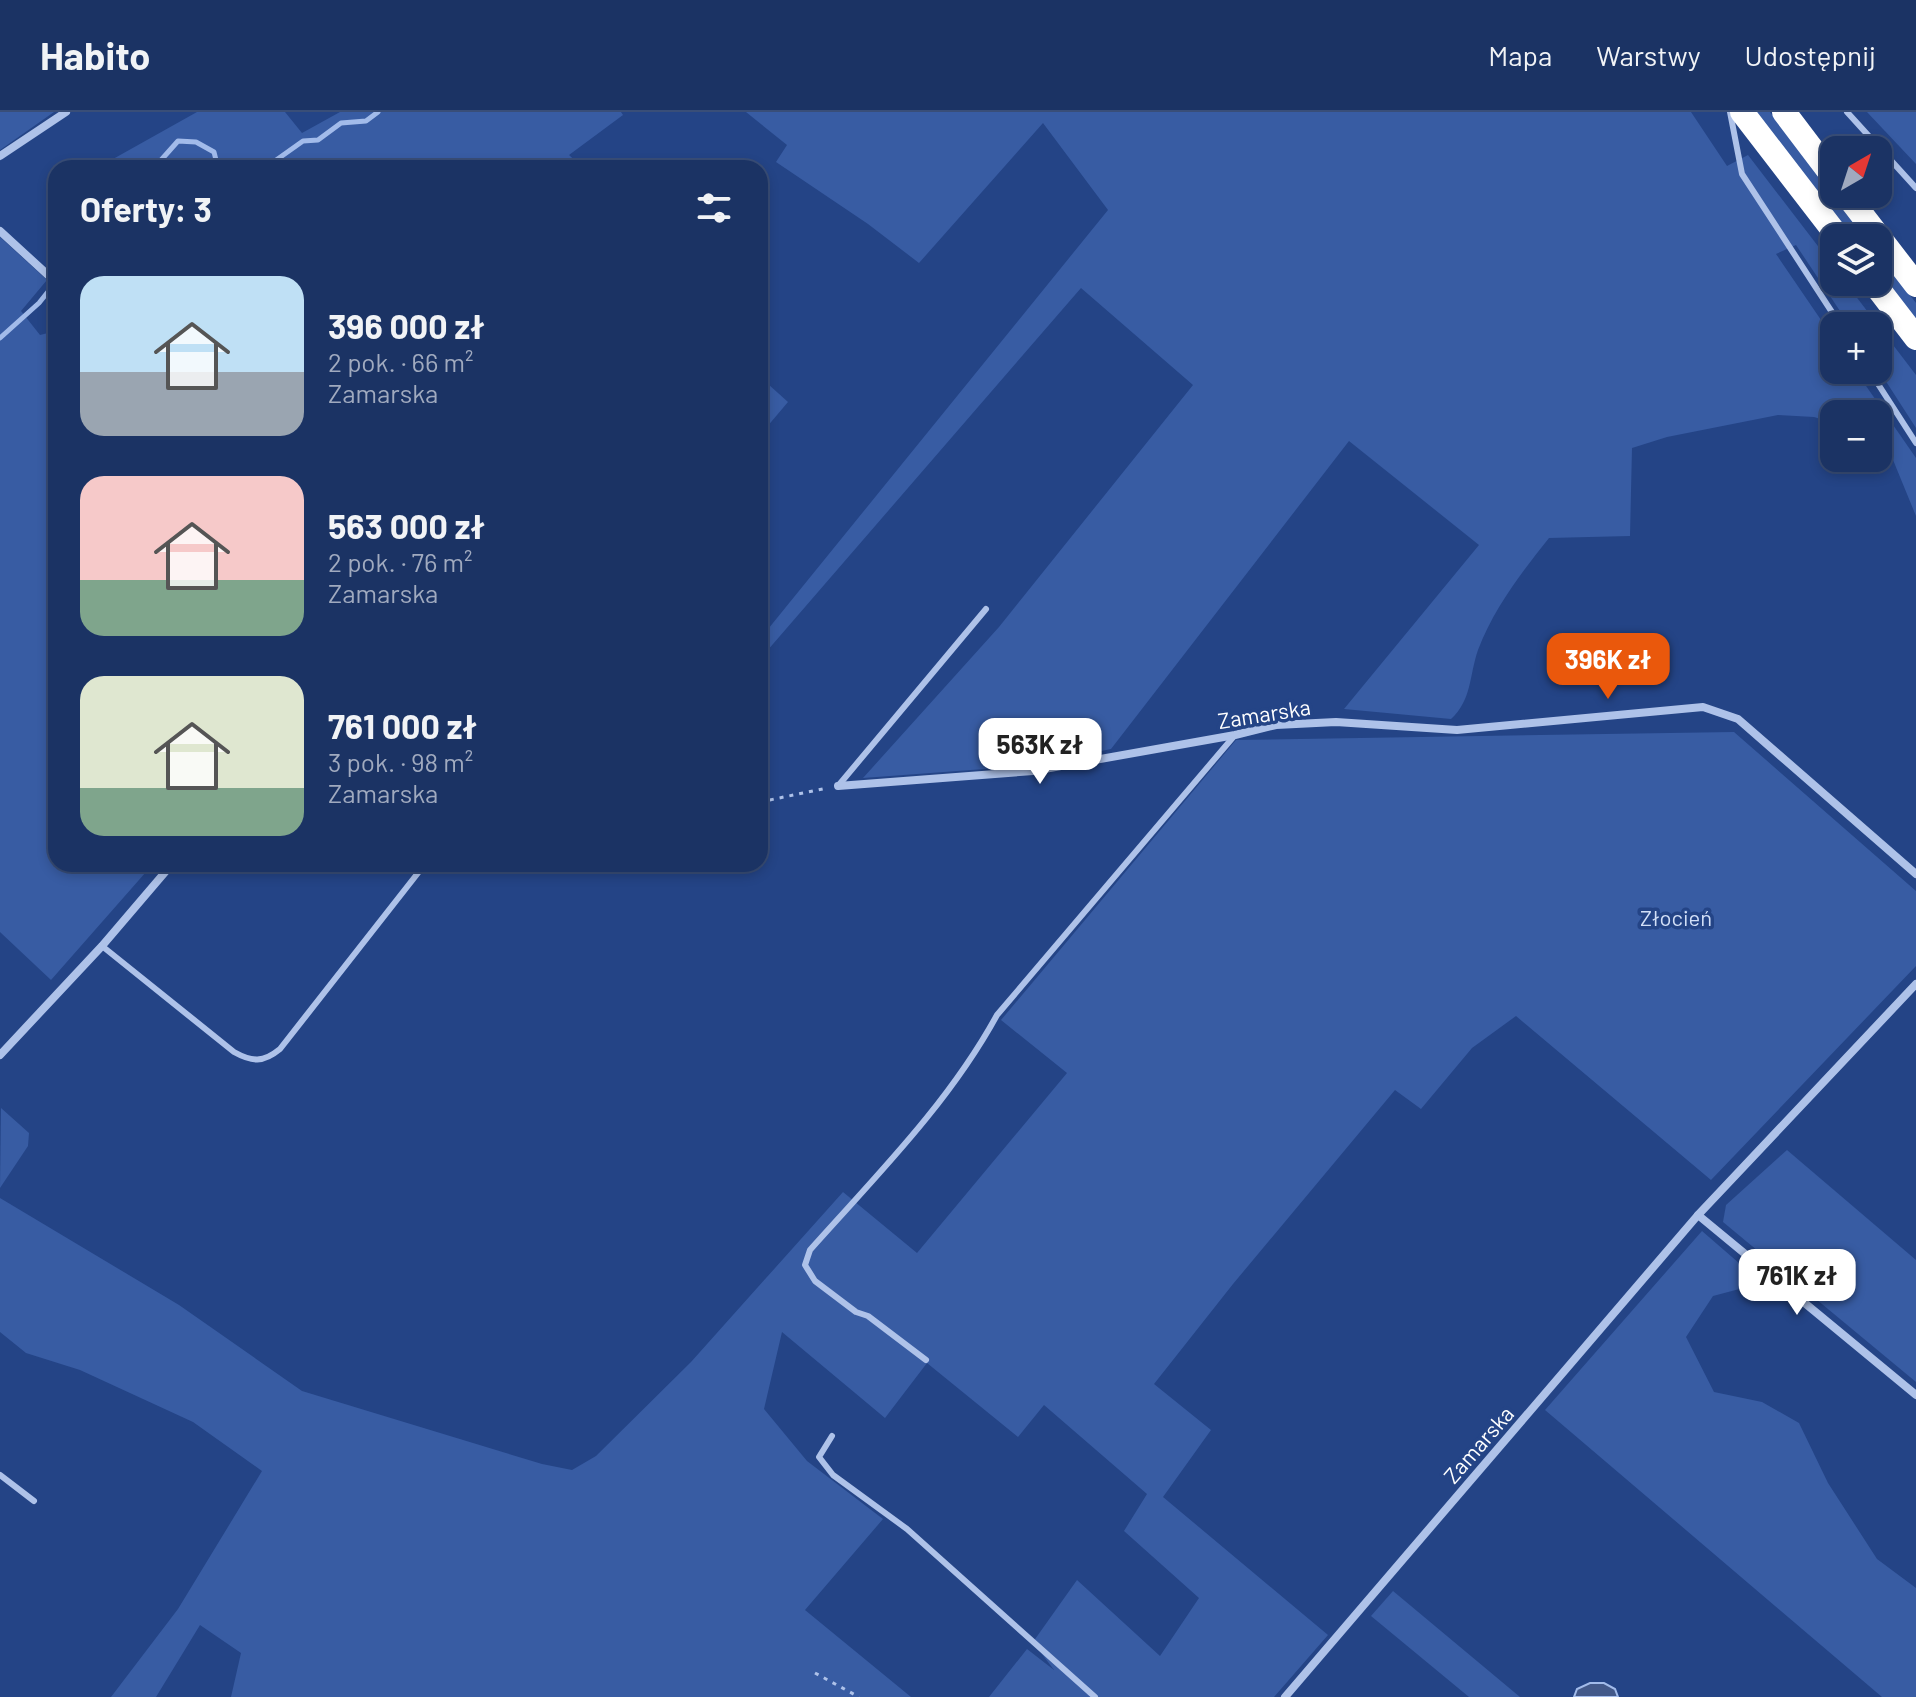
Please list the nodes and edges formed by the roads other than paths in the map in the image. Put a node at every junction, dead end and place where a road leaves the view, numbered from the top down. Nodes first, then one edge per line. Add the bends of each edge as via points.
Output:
1 (66, 112) edge
2 (1730, 112) edge
3 (1742, 112) edge
4 (1784, 112) edge
5 (1847, 112) edge
6 (0, 156) edge
7 (1820, 160) edge
8 (1916, 188) edge
9 (1857, 208) edge
10 (1828, 224) edge
11 (0, 231) edge
12 (48, 275) dead end
13 (1916, 285) edge
14 (1884, 296) edge
15 (1832, 312) edge
16 (1916, 338) edge
17 (1878, 384) edge
18 (1916, 443) edge
19 (986, 609) dead end
20 (1235, 735) junction
21 (838, 786) joint
22 (165, 872) edge
23 (419, 872) edge
24 (1916, 874) edge
25 (102, 946) junction
26 (1916, 984) edge
27 (0, 1055) edge
28 (1698, 1215) junction
29 (926, 1360) dead end
30 (1916, 1395) edge
31 (832, 1436) dead end
32 (0, 1475) edge
33 (34, 1501) dead end
34 (1095, 1697) edge
35 (1285, 1697) edge

1 - 6 street
2 - 15 lane via 1742,174
3 - 10 highway
4 - 7 highway
5 - 8 lane
9 - 13 highway
11 - 12 street
14 - 16 highway
17 - 18 lane
19 - 21 lane
20 - 21 street, Zamarska via 1033,771
20 - 24 street, Zamarska via 1276,725 1336,722 1457,730 1703,707 1738,719
20 - 29 lane via 997,1015 923,1122 810,1250 805,1265 815,1281
22 - 25 street
23 - 25 lane via 268,1059 250,1061 234,1052
25 - 27 street
26 - 28 street, Zamarska
28 - 30 street
28 - 35 street, Zamarska
31 - 34 lane via 819,1457 833,1475 907,1529
32 - 33 lane

